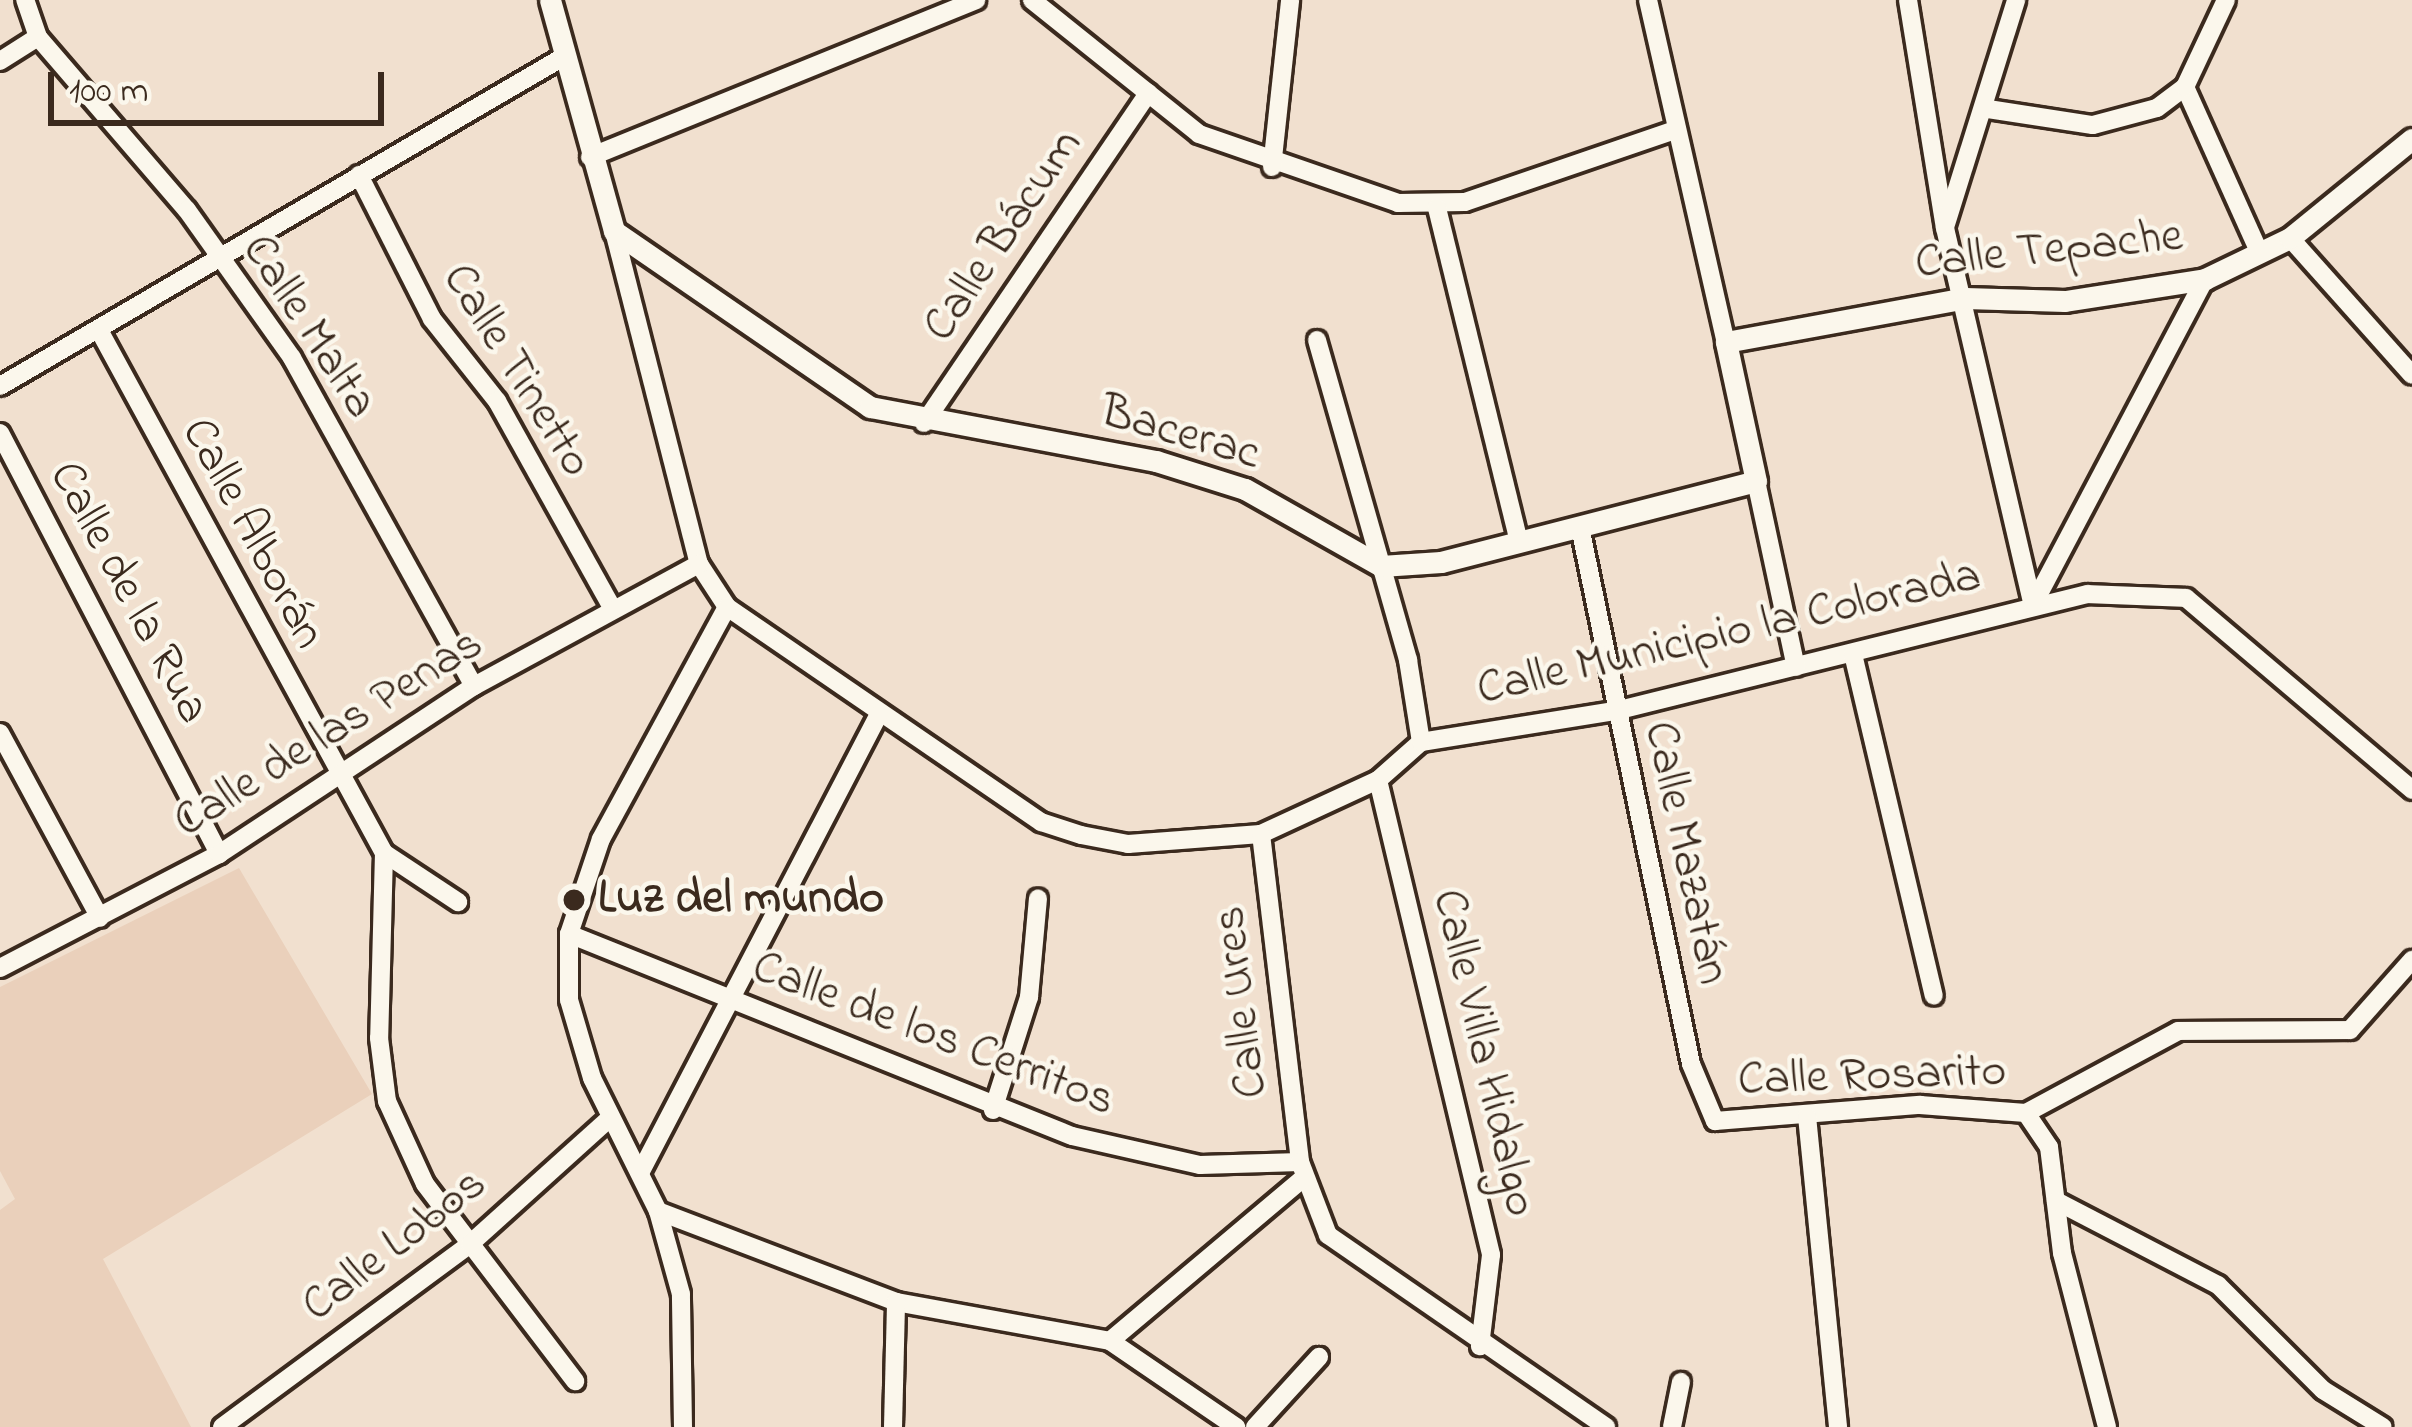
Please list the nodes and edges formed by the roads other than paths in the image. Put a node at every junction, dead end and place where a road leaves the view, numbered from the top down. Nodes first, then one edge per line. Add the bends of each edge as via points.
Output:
1 (25, 0) edge
2 (550, 0) edge
3 (976, 0) edge
4 (1032, 0) edge
5 (1290, 0) edge
6 (1648, 0) edge
7 (1908, 0) edge
8 (2016, 0) edge
9 (2226, 0) edge
10 (38, 37) junction
11 (566, 56) junction
12 (0, 61) edge
13 (2185, 87) junction
14 (1148, 93) junction
15 (1988, 110) junction
16 (1675, 130) junction
17 (2412, 139) edge
18 (590, 157) junction
19 (1272, 167) junction
20 (359, 175) junction
21 (1437, 208) junction
22 (1945, 228) junction
23 (614, 231) junction
24 (2290, 238) junction
25 (2260, 254) junction
26 (218, 261) junction
27 (2205, 279) junction
28 (1965, 298) junction
29 (99, 330) junction
30 (1317, 340) dead end
31 (1726, 342) junction
32 (2412, 375) edge
33 (0, 386) edge
34 (924, 423) junction
35 (0, 433) edge
36 (1756, 481) junction
37 (1580, 527) junction
38 (1519, 543) junction
39 (699, 564) junction
40 (1381, 566) junction
41 (2033, 604) junction
42 (610, 606) junction
43 (727, 607) junction
44 (1853, 653) junction
45 (1796, 667) junction
46 (474, 686) junction
47 (1615, 711) junction
48 (879, 714) junction
49 (0, 733) edge
50 (1421, 742) junction
51 (336, 774) junction
52 (1378, 780) junction
53 (2412, 790) edge
54 (1261, 834) junction
55 (384, 853) junction
56 (219, 854) junction
57 (1038, 898) dead end
58 (458, 902) dead end
59 (100, 918) junction
60 (568, 934) junction
61 (2412, 959) edge
62 (0, 968) edge
63 (1934, 996) dead end
64 (729, 999) junction
65 (993, 1110) junction
66 (2026, 1113) junction
67 (1807, 1116) junction
68 (610, 1118) junction
69 (1715, 1121) joint
70 (1300, 1171) junction
71 (640, 1173) junction
72 (2056, 1201) junction
73 (658, 1210) junction
74 (470, 1244) junction
75 (896, 1302) junction
76 (1110, 1341) junction
77 (1480, 1346) junction
78 (1319, 1357) dead end
79 (575, 1382) dead end
80 (1682, 1382) dead end
81 (222, 1427) edge
82 (683, 1427) edge
83 (892, 1427) edge
84 (1235, 1427) edge
85 (1255, 1427) edge
86 (1606, 1427) edge
87 (1672, 1427) edge
88 (1838, 1427) edge
89 (2107, 1427) edge
90 (2383, 1427) edge

1 - 10 street, Calle Malta
2 - 11 street
3 - 18 street
4 - 14 street
5 - 19 street
6 - 16 street
7 - 22 street
8 - 15 street
9 - 13 street
10 - 12 street
10 - 26 street, Calle Malta
11 - 18 street
11 - 20 street
13 - 15 street via 2093,125
13 - 25 street
14 - 19 street via 1199,134
14 - 34 street, Calle Bácum
15 - 22 street
16 - 21 street
16 - 31 street
17 - 24 street, Calle Tepache
18 - 23 street
19 - 21 street
20 - 26 street
20 - 42 street, Calle Tinetto via 432,319 497,401
21 - 38 street
22 - 28 street
23 - 34 street, Bacerac via 869,407
23 - 39 street, Calle Municipio la Colorada
24 - 25 street, Calle Tepache
24 - 32 street
25 - 27 street, Calle Tepache
26 - 29 street
26 - 46 street, Calle Malta via 292,358
27 - 28 street, Calle Tepache via 2065,302
27 - 41 street, Calle Municipio la Colorada
28 - 31 street, Calle Tepache
28 - 41 street
29 - 33 street
29 - 51 street, Calle Alborán
30 - 40 street
31 - 36 street
34 - 40 street, Bacerac via 1200,475
35 - 56 street, Calle de la Rua
36 - 37 street
36 - 45 street
37 - 38 street
37 - 47 street, Calle Mazatán
38 - 40 street
39 - 42 street, Calle de las Penas
39 - 43 street, Calle Municipio la Colorada
40 - 50 street
41 - 44 street, Calle Municipio la Colorada
41 - 53 street, Calle Municipio la Colorada via 2186,598
42 - 46 street, Calle de las Penas
43 - 48 street, Calle Municipio la Colorada
43 - 60 street via 601,839
44 - 45 street, Calle Municipio la Colorada
44 - 63 street
45 - 47 street, Calle Municipio la Colorada
46 - 51 street, Calle de las Penas
47 - 50 street, Calle Municipio la Colorada
47 - 69 street, Calle Mazatán via 1691,1064
48 - 54 street, Calle Municipio la Colorada via 1081,836 1128,844
48 - 64 street
49 - 59 street
50 - 52 street, Calle Municipio la Colorada
51 - 55 street, Calle Alborán
51 - 56 street, Calle de las Penas
52 - 54 street, Calle Municipio la Colorada
52 - 77 street, Calle Villa Hidalgo via 1491,1255
54 - 70 street, Calle Ures
55 - 58 street
55 - 74 street via 388,1101 425,1184
56 - 59 street, Calle de las Penas
57 - 65 street via 1029,997
59 - 62 street, Calle de las Penas
60 - 64 street, Calle de los Cerritos
60 - 68 street via 569,1000
61 - 66 street, Calle Rosarito via 2350,1030 2178,1031
64 - 65 street, Calle de los Cerritos
64 - 71 street
65 - 70 street, Calle de los Cerritos via 1200,1165
66 - 67 street, Calle Rosarito via 1920,1105
66 - 72 street via 2049,1148
67 - 69 street, Calle Rosarito
67 - 88 street
68 - 71 street
68 - 74 street, Calle Lobos
70 - 76 street
70 - 77 street via 1328,1235
71 - 73 street
72 - 89 street
72 - 90 street via 2218,1285 2324,1390
73 - 75 street
73 - 82 street via 681,1294
74 - 79 street
74 - 81 street, Calle Lobos
75 - 76 street
75 - 83 street
76 - 84 street
77 - 86 street
78 - 85 street
80 - 87 street

